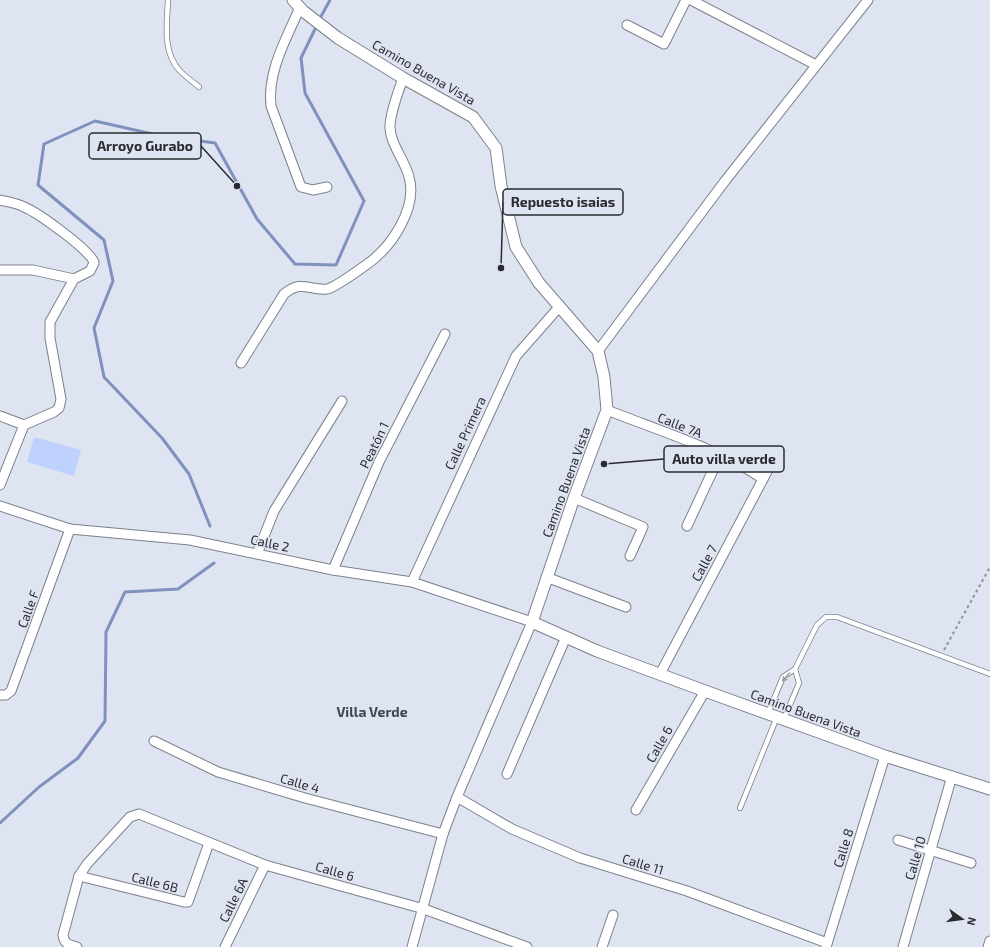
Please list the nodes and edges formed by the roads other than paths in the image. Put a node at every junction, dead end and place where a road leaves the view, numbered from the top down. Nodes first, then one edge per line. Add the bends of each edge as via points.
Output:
1 (168, 0) edge
2 (686, 0) edge
3 (691, 0) edge
4 (863, 1) edge
5 (298, 6) edge
6 (627, 25) dead end
7 (816, 65) junction
8 (403, 78) junction
9 (199, 87) dead end
10 (327, 187) dead end
11 (0, 200) edge
12 (0, 270) edge
13 (74, 279) junction
14 (560, 306) junction
15 (445, 334) dead end
16 (598, 351) junction
17 (241, 363) dead end
18 (342, 401) dead end
19 (607, 410) junction
20 (0, 416) edge
21 (24, 424) junction
22 (720, 455) junction
23 (771, 464) dead end
24 (763, 479) junction
25 (0, 485) edge
26 (574, 498) junction
27 (0, 506) edge
28 (687, 526) dead end
29 (70, 529) junction
30 (257, 554) junction
31 (630, 556) dead end
32 (333, 570) junction
33 (546, 577) junction
34 (412, 582) junction
35 (626, 607) dead end
36 (532, 622) junction
37 (566, 637) junction
38 (795, 669) junction
39 (660, 674) junction
40 (990, 674) edge
41 (705, 691) junction
42 (3, 695) edge
43 (776, 716) junction
44 (154, 741) dead end
45 (885, 756) junction
46 (507, 774) dead end
47 (952, 776) junction
48 (990, 789) edge
49 (457, 797) junction
50 (740, 808) dead end
51 (636, 810) dead end
52 (444, 834) junction
53 (898, 840) dead end
54 (209, 843) junction
55 (931, 850) junction
56 (971, 863) dead end
57 (265, 865) junction
58 (79, 876) junction
59 (424, 909) junction
60 (613, 915) dead end
61 (990, 941) edge
62 (827, 945) edge
63 (225, 946) edge
64 (77, 947) edge
65 (412, 947) edge
66 (527, 947) edge
67 (602, 947) edge
68 (903, 947) edge
69 (988, 947) edge

1 - 9 lane via 167,38 172,59 180,71
2 - 6 street via 664,44
3 - 7 street
4 - 7 street
5 - 8 street, Camino Buena Vista via 338,38
5 - 10 street via 274,70 271,106 301,187 314,190
7 - 16 street
8 - 14 street, Camino Buena Vista via 473,117 496,148 501,186 516,247 539,283
8 - 17 street via 390,127 410,178 411,196 405,216 394,237 366,265 329,289 298,286 284,294
11 - 13 street via 35,212 92,256 94,267
12 - 13 street via 33,270
13 - 21 street via 50,322 50,338 61,399 59,408
14 - 16 street, Camino Buena Vista
14 - 34 street, Calle Primera via 516,356
15 - 32 street, Peatón 1 via 379,462
16 - 19 street, Camino Buena Vista via 604,377
18 - 30 street via 274,511
19 - 22 street, Calle 7A
19 - 26 street, Camino Buena Vista
20 - 21 street
21 - 25 street
22 - 24 street, Calle 7A via 748,468
22 - 28 street
23 - 24 street, Calle 7
24 - 39 street, Calle 7
26 - 31 street via 643,527
26 - 33 street, Camino Buena Vista
27 - 29 street, Calle 2
29 - 30 street, Calle 2 via 190,540
29 - 42 street, Calle F via 11,691
30 - 32 street, Calle 2
32 - 34 street, Calle 2
33 - 35 street
33 - 36 street, Camino Buena Vista
34 - 36 street, Calle 2
36 - 37 street, Camino Buena Vista
36 - 49 street
37 - 39 street, Camino Buena Vista
37 - 46 street
38 - 40 lane via 817,625 826,617 836,616
38 -> 43 lane via 783,678
38 - 43 lane via 799,683
39 - 41 street, Camino Buena Vista
41 - 43 street, Camino Buena Vista
41 - 51 street, Calle 6
43 - 45 street, Camino Buena Vista
43 - 50 lane
44 - 52 street, Calle 4 via 218,772 305,798
45 - 47 street, Camino Buena Vista
45 - 62 street, Calle 8
47 - 48 street, Camino Buena Vista
47 - 55 street, Calle 10
49 - 52 street
49 - 62 street, Calle 11 via 512,829 580,858 687,891
52 - 59 street
53 - 55 street
54 - 57 street, Calle 6
54 - 58 street, Calle 6 via 139,814 130,817
54 - 58 street, Calle 6B via 188,902
55 - 56 street
55 - 68 street, Calle 10
57 - 59 street, Calle 6
57 - 63 street, Calle 6A
58 - 64 street via 63,935 67,944
59 - 65 street
59 - 66 street, Calle 6
60 - 67 street
61 - 69 street

